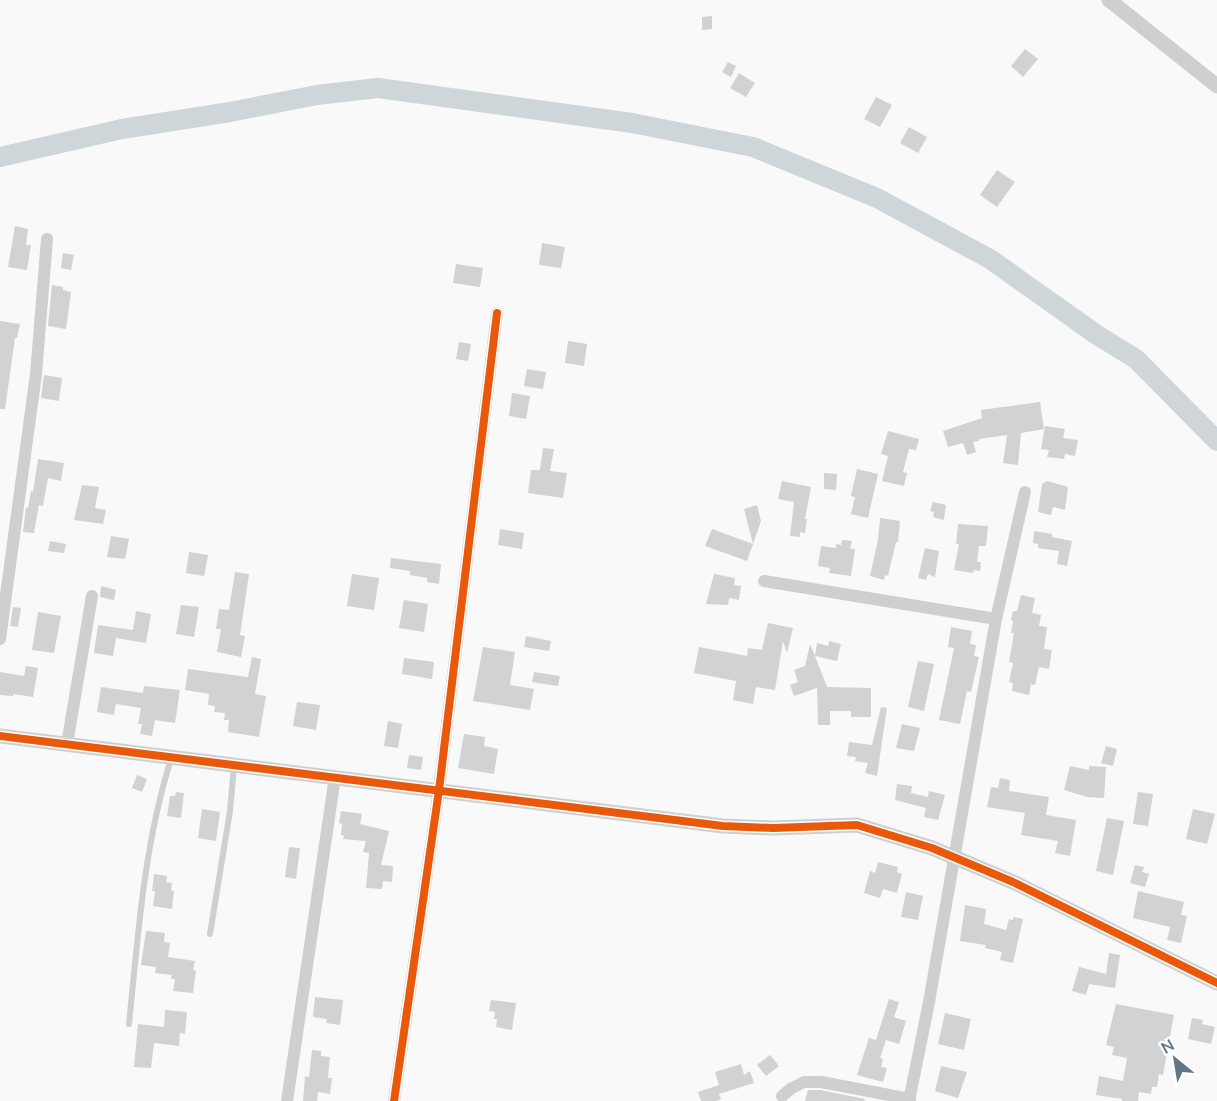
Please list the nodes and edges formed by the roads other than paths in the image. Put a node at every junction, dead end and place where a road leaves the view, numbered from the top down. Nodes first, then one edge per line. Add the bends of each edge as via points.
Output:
1 (1109, 0) edge
2 (1217, 86) edge
3 (47, 240) dead end
4 (497, 313) dead end
5 (1025, 492) dead end
6 (764, 580) dead end
7 (92, 596) dead end
8 (996, 619) junction
9 (0, 639) edge
10 (0, 736) edge
11 (67, 744) junction
12 (172, 757) junction
13 (234, 764) junction
14 (335, 777) junction
15 (439, 790) junction
16 (954, 857) junction
17 (210, 934) dead end
18 (1217, 983) edge
19 (129, 1024) dead end
20 (782, 1096) dead end
21 (909, 1100) edge
22 (287, 1101) edge
23 (394, 1101) edge

1 - 2 street
3 - 9 street via 35,384
4 - 15 street
5 - 8 street
6 - 8 street
7 - 11 street
8 - 16 street
10 - 11 street
11 - 12 street
12 - 13 street
12 - 19 lane via 153,827 140,905
13 - 14 street
13 - 17 lane
14 - 15 street
14 - 22 street
15 - 16 street via 723,826 857,825
15 - 23 street
16 - 18 street
16 - 21 street
20 - 21 street via 804,1082 821,1082

